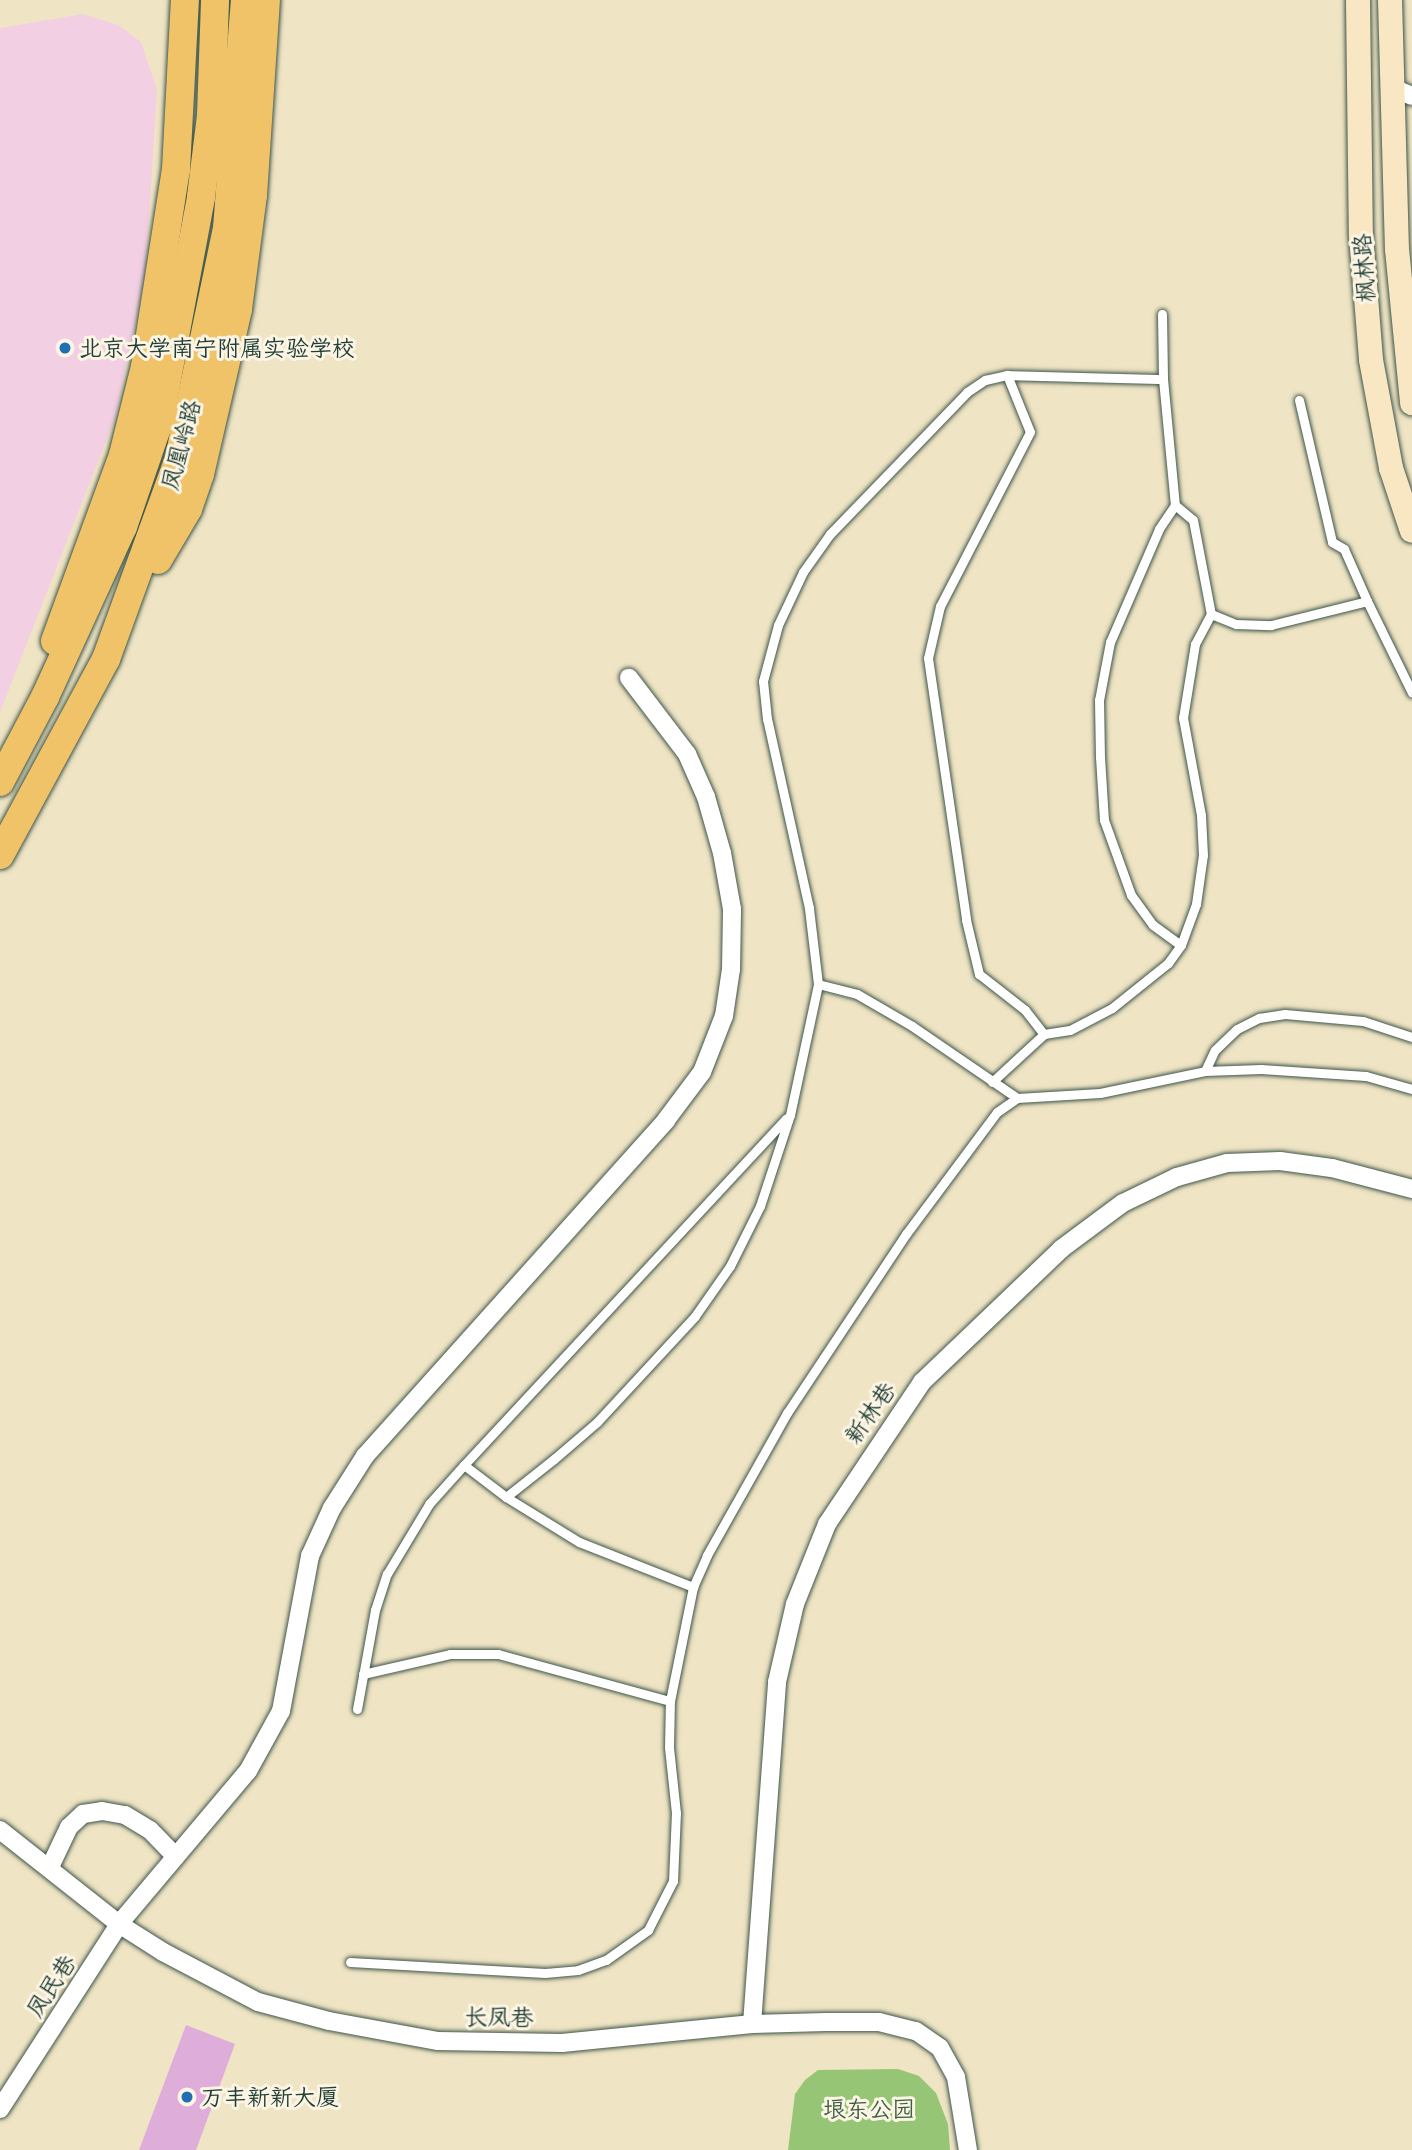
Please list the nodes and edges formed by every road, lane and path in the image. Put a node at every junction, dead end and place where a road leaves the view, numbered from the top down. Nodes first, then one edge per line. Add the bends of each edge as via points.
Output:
1 (185, 0) edge
2 (215, 0) edge
3 (245, 0) edge
4 (266, 0) edge
5 (1358, 0) edge
6 (1390, 0) edge
7 (1401, 92) edge
8 (1403, 127) edge
9 (1162, 314) dead end
10 (1007, 375) junction
11 (1163, 379) junction
12 (1300, 400) dead end
13 (1412, 403) edge
14 (1175, 505) junction
15 (1412, 531) edge
16 (1367, 601) junction
17 (1211, 614) junction
18 (118, 629) junction
19 (629, 678) dead end
20 (1412, 693) edge
21 (29, 726) junction
22 (0, 782) edge
23 (0, 855) edge
24 (1181, 945) junction
25 (818, 984) junction
26 (1044, 1034) junction
27 (1412, 1037) edge
28 (1206, 1071) junction
29 (992, 1082) junction
30 (1412, 1089) edge
31 (1017, 1098) junction
32 (790, 1115) junction
33 (1412, 1189) edge
34 (464, 1465) junction
35 (506, 1497) junction
36 (693, 1587) junction
37 (363, 1674) junction
38 (670, 1701) junction
39 (356, 1709) dead end
40 (0, 1830) edge
41 (176, 1857) junction
42 (50, 1867) junction
43 (119, 1924) junction
44 (350, 1962) dead end
45 (752, 2024) junction
46 (0, 2109) edge
47 (968, 2150) edge

1 - 21 main road via 176,170 145,367 123,455 72,586
2 - 21 main road, 凤凰岭路 via 211,116 169,381 139,485
3 - 18 main road, 凤凰岭路 via 236,152 218,283 178,458
4 - 18 main road via 253,195 222,387 188,509
5 - 15 main road, 枫林路 via 1361,235 1371,360 1391,468
6 - 7 main road, 枫林路
7 - 8 main road, 枫林路
8 - 13 main road, 枫林路 via 1396,250
9 - 11 lane
10 - 11 lane
10 - 25 lane via 985,380 967,392 830,534 789,598 769,652 763,681 767,719 809,908
10 - 26 lane via 1030,432 940,606 928,658 966,920 979,974 1025,1010
11 - 14 lane
12 - 16 lane via 1332,542 1344,549
14 - 17 lane via 1193,520
14 - 24 lane via 1126,602 1111,642 1099,700 1104,820 1131,895 1153,925
16 - 17 lane via 1271,625 1236,624
16 - 20 lane
17 - 24 lane via 1195,644 1182,718 1201,815 1203,855 1196,905
18 - 23 main road, 凤凰岭路 via 68,735
19 - 41 street, 凤民巷 via 687,754 706,796 732,909 724,1016 702,1072 666,1120 365,1456 332,1508 310,1556 281,1711 248,1771
21 - 22 main road, 凤凰岭路
24 - 26 lane via 1168,963 1112,1008 1070,1030
25 - 29 lane via 857,994
25 - 32 lane
26 - 29 lane
27 - 28 lane via 1363,1021 1284,1014 1259,1018 1237,1029 1215,1050
28 - 30 lane via 1366,1076
28 - 31 lane via 1100,1093
29 - 31 lane
31 - 36 lane via 997,1112 906,1234 746,1482
32 - 34 lane
32 - 35 lane via 760,1206 730,1266 695,1316 597,1422
33 - 45 street, 新林巷 via 1332,1168 1280,1161 1227,1163 1177,1177 1123,1203 1062,1249 922,1382 827,1524 795,1605 777,1682
34 - 35 lane
34 - 37 lane via 429,1504 387,1574
35 - 36 lane via 579,1542
36 - 38 lane
37 - 38 lane via 450,1654 498,1654
37 - 39 lane
38 - 44 lane via 677,1854 663,1907 648,1930 606,1961 578,1970 545,1973
40 - 42 street, 长凤巷
41 - 42 street via 150,1830 125,1815 102,1811 83,1814 69,1827
41 - 43 street, 凤民巷
42 - 43 street, 长凤巷
43 - 45 street, 长凤巷 via 258,2002 329,2021 438,2041 562,2043
43 - 46 street, 凤民巷
45 - 47 street, 长凤巷 via 879,2022 916,2031 940,2048 956,2077

